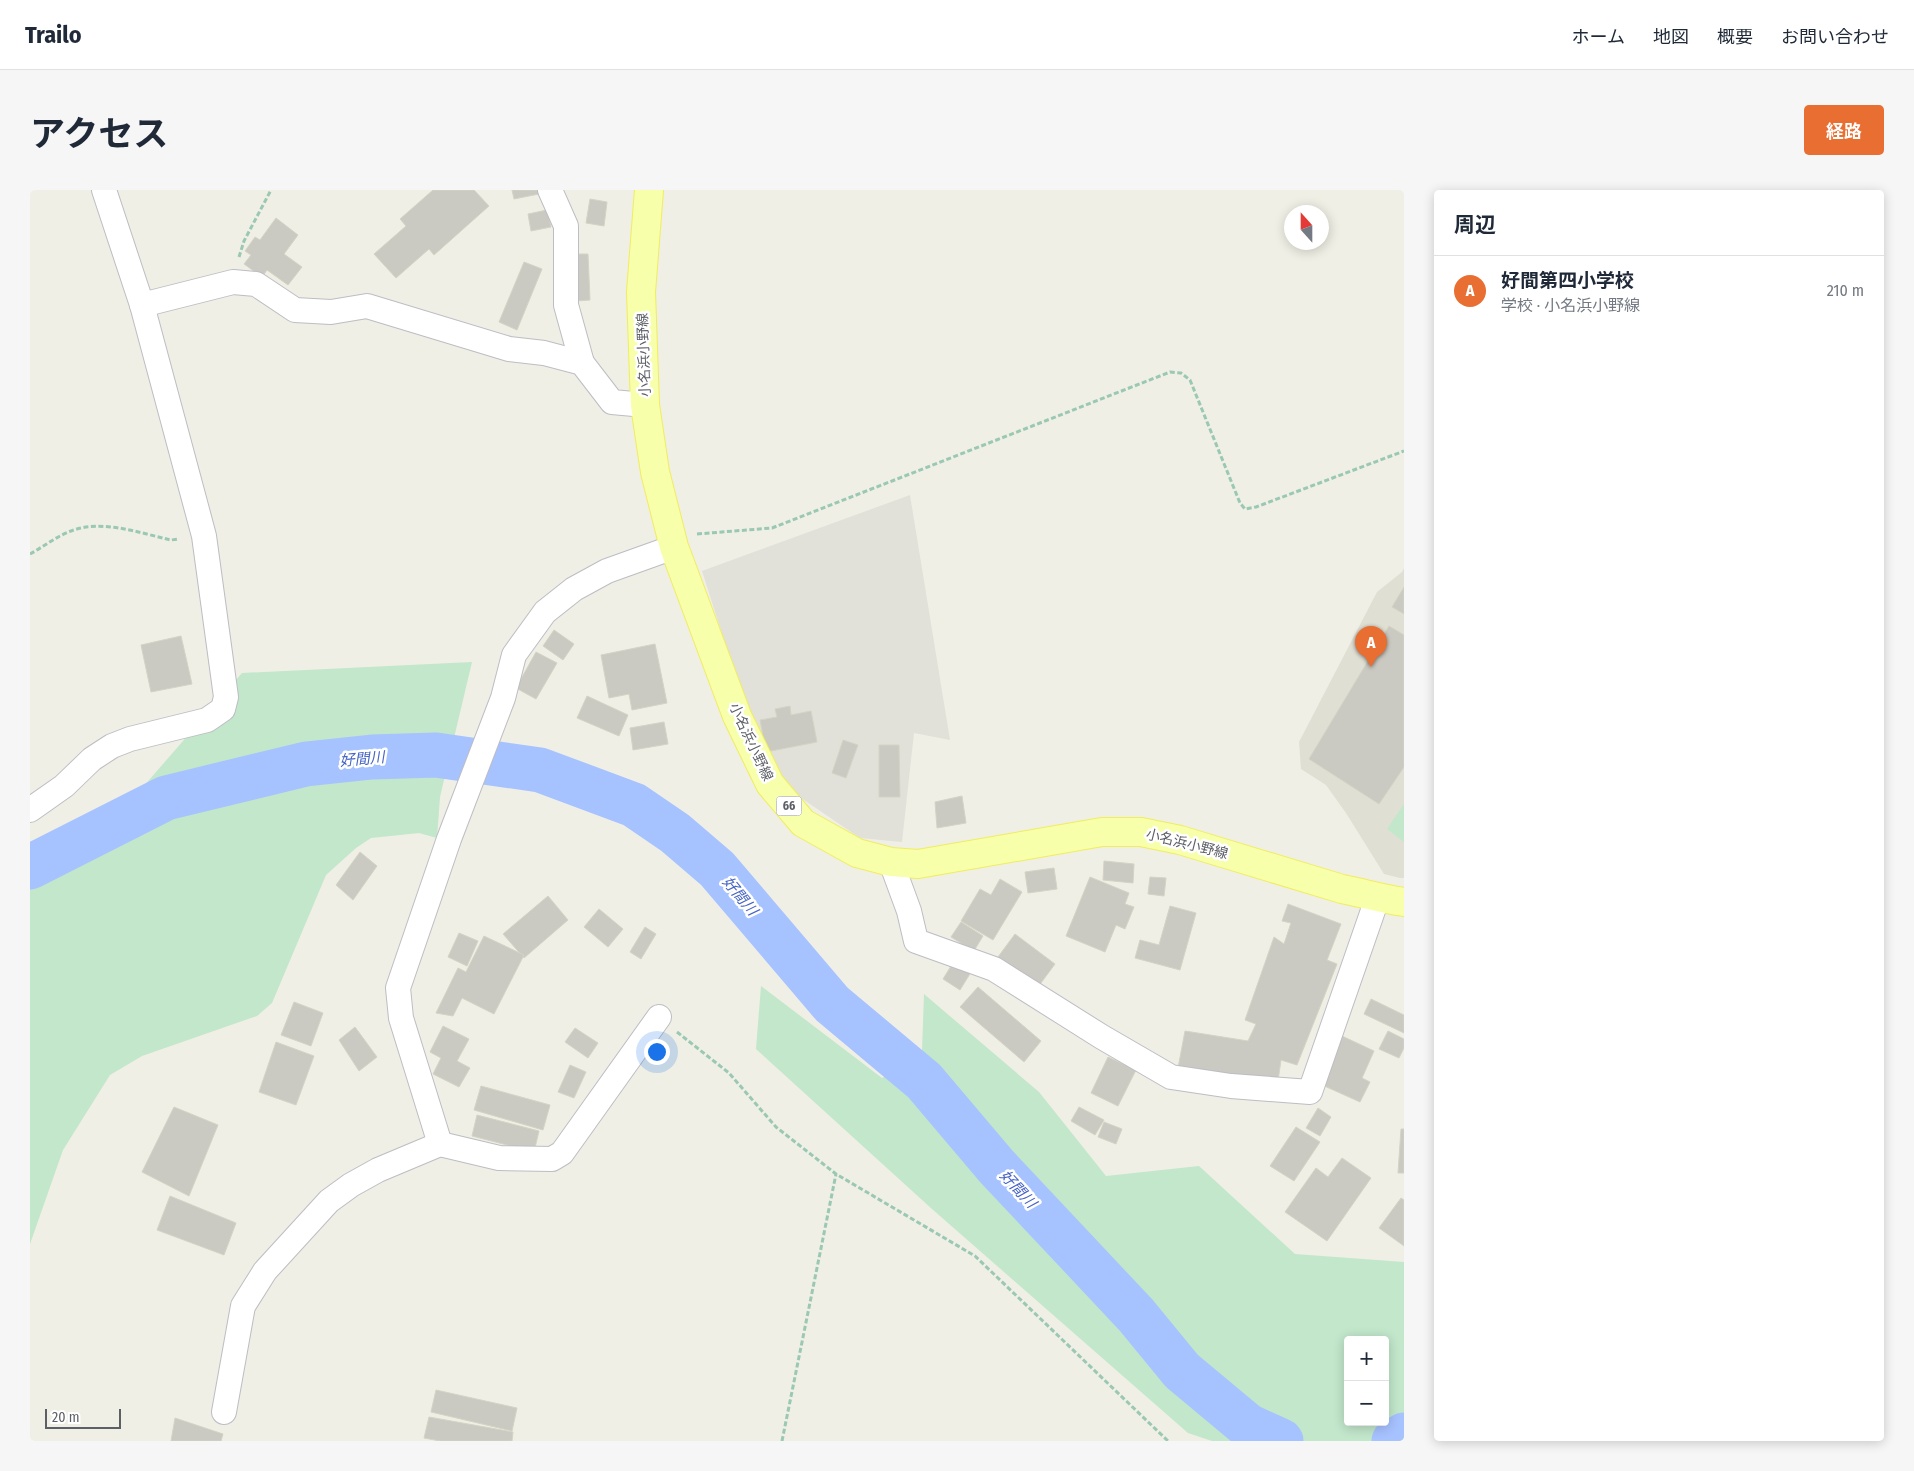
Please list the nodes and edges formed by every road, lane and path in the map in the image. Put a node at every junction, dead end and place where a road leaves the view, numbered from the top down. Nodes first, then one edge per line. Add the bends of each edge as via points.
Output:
1 (104, 190) edge
2 (271, 190) edge
3 (550, 190) edge
4 (650, 190) edge
5 (232, 282) junction
6 (142, 305) junction
7 (582, 363) junction
8 (645, 405) junction
9 (1404, 451) edge
10 (204, 536) junction
11 (673, 543) junction
12 (30, 554) edge
13 (30, 810) edge
14 (891, 862) junction
15 (1377, 899) junction
16 (1404, 902) edge
17 (659, 1017) joint
18 (440, 1144) junction
19 (836, 1174) junction
20 (224, 1412) dead end
21 (782, 1441) edge
22 (1168, 1441) edge

1 - 6 street
2 - 5 path via 244,241
3 - 7 street via 566,226 566,305
4 - 8 main road, 小名浜小野線 / 66 via 641,292
5 - 6 street
5 - 7 street via 256,284 295,310 331,312 367,306 509,349 544,352
6 - 10 street
7 - 8 street via 612,402
8 - 11 main road, 小名浜小野線 / 66 via 655,472
9 - 11 path via 1245,509 1190,380 1181,373 1170,372 772,528 700,533
10 - 12 path via 171,540 112,527 88,528 71,531
10 - 13 street via 226,697 223,709 207,720 112,746
11 - 14 main road, 小名浜小野線 / 66 via 737,716 770,784 803,823 857,853
11 - 18 street via 607,571 574,590 545,612 514,655 503,698 449,839 398,988 401,1018
14 - 15 main road, 小名浜小野線 / 66 via 918,864 1102,832 1141,832 1180,840
14 - 15 street via 916,940 994,969 1171,1077 1286,1091 1310,1092
15 - 16 main road, 小名浜小野線 / 66
17 - 18 street via 562,1153 552,1159 499,1158
17 - 19 path via 728,1072 776,1127
18 - 20 street via 351,1185 329,1201 265,1271 242,1306
19 - 21 path
19 - 22 path via 975,1256

